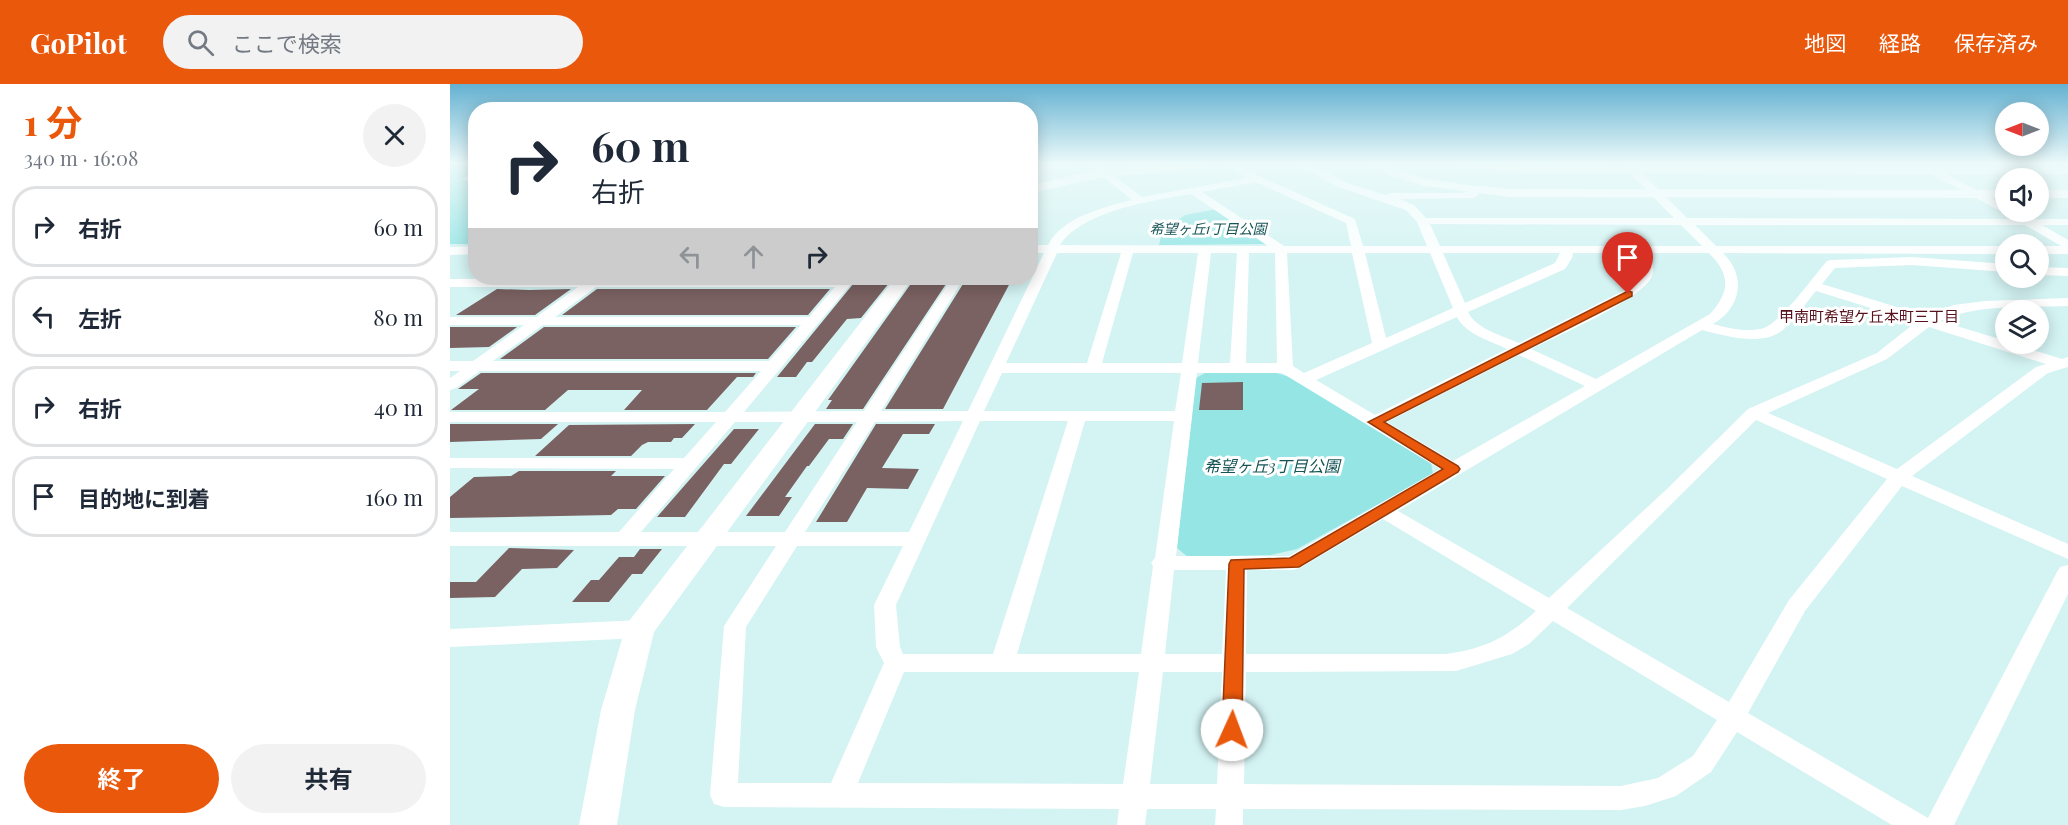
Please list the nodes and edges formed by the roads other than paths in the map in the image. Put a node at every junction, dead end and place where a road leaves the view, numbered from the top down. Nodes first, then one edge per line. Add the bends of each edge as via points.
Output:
1 (1137, 199) edge
2 (1159, 199) edge
3 (1204, 199) edge
4 (1301, 199) edge
5 (1383, 199) edge
6 (1664, 199) edge
7 (1141, 202) junction
8 (1424, 221) junction
9 (1686, 221) junction
10 (1995, 222) edge
11 (2026, 222) edge
12 (2049, 222) edge
13 (2068, 222) edge
14 (2068, 244) edge
15 (1038, 249) edge
16 (1052, 249) junction
17 (1128, 249) junction
18 (1205, 249) junction
19 (1243, 249) junction
20 (1281, 249) junction
21 (1358, 249) junction
22 (1434, 249) junction
23 (1567, 249) junction
24 (1715, 249) junction
25 (468, 250) edge
26 (1642, 250) junction
27 (1995, 250) edge
28 (2049, 250) edge
29 (2068, 250) edge
30 (450, 251) edge
31 (1995, 267) edge
32 (2049, 271) edge
33 (2068, 272) edge
34 (1038, 279) edge
35 (450, 283) edge
36 (468, 283) edge
37 (590, 285) edge
38 (844, 285) edge
39 (899, 285) edge
40 (954, 285) edge
41 (1035, 285) edge
42 (1812, 285) junction
43 (2068, 302) edge
44 (1459, 310) junction
45 (450, 321) edge
46 (539, 321) junction
47 (812, 321) junction
48 (1927, 321) junction
49 (1702, 326) junction
50 (1380, 345) junction
51 (1519, 349) junction
52 (2065, 363) edge
53 (450, 366) edge
54 (477, 366) junction
55 (773, 366) junction
56 (996, 368) junction
57 (1094, 368) junction
58 (1189, 368) junction
59 (1238, 368) junction
60 (1285, 368) junction
61 (1305, 379) junction
62 (450, 385) edge
63 (1598, 386) junction
64 (1754, 414) junction
65 (1183, 416) junction
66 (450, 417) edge
67 (729, 417) junction
68 (799, 417) junction
69 (869, 417) junction
70 (973, 417) junction
71 (1078, 417) junction
72 (1374, 422) junction
73 (450, 464) edge
74 (689, 464) junction
75 (1453, 469) junction
76 (1899, 477) junction
77 (1384, 511) junction
78 (450, 539) edge
79 (624, 539) junction
80 (707, 539) junction
81 (789, 539) junction
82 (916, 539) junction
83 (2068, 552) edge
84 (1162, 563) junction
85 (1237, 564) junction
86 (2068, 572) edge
87 (1548, 610) junction
88 (640, 629) junction
89 (450, 638) edge
90 (896, 663) junction
91 (1002, 663) junction
92 (1153, 664) junction
93 (1234, 665) junction
94 (1733, 717) junction
95 (840, 794) junction
96 (1134, 795) junction
97 (1230, 795) junction
98 (598, 825) edge
99 (1131, 825) edge
100 (1229, 825) edge
101 (1917, 825) edge
102 (1939, 825) edge

1 - 7 street
2 - 7 street
3 - 20 street
4 - 21 street via 1351,221
5 - 8 street via 1412,209
6 - 9 street
7 - 16 street via 1080,220 1064,232
8 - 9 street
8 - 22 street
9 - 10 street
9 - 24 street
11 - 14 street
12 - 13 street
15 - 16 street
16 - 17 street
16 - 34 street
17 - 18 street
17 - 57 street
18 - 19 street
18 - 58 street
19 - 20 street
19 - 59 street
20 - 21 street
20 - 60 street
21 - 22 street
21 - 50 street
22 - 23 street
22 - 44 street
23 - 26 street
23 - 44 street via 1560,266
24 - 26 street
24 - 27 street
24 - 49 street via 1727,264 1733,288 1725,307
25 - 30 street
26 - 51 street via 1648,271 1635,289
28 - 29 street
31 - 42 street via 1912,261 1831,264
32 - 33 street
35 - 36 street
37 - 46 street
38 - 47 street
39 - 68 street
40 - 69 street
41 - 56 street
42 - 48 street
42 - 49 street via 1779,326 1767,333 1737,334
43 - 48 street via 1964,307
44 - 50 street
44 - 51 street via 1470,325
45 - 46 street
46 - 47 street
46 - 54 street
47 - 55 street
48 - 52 street
48 - 64 street via 1882,356
49 - 63 street
50 - 61 street
51 - 63 street
51 - 72 street
52 - 76 street via 2042,370
53 - 54 street
54 - 55 street
54 - 62 street
55 - 67 street
56 - 57 street
56 - 70 street
57 - 58 street
58 - 59 street
58 - 65 street
59 - 60 street
60 - 61 street
61 - 72 street
63 - 75 street
64 - 76 street
64 - 87 street
65 - 71 street
65 - 84 street
66 - 67 street
67 - 68 street
67 - 74 street
68 - 69 street
68 - 80 street
69 - 70 street
69 - 81 street
70 - 71 street
70 - 82 street
71 - 91 street
72 - 75 street
73 - 74 street
74 - 79 street
75 - 77 street
76 - 83 street
76 - 94 street via 1797,606
77 - 85 street via 1293,563
77 - 87 street
78 - 79 street
79 - 80 street
80 - 81 street
80 - 88 street
81 - 82 street
81 - 95 street via 735,626 724,795
82 - 90 street via 885,605 888,646
84 - 85 street
84 - 92 street
85 - 93 street
86 - 102 street
87 - 93 street via 1521,638 1463,661
87 - 94 street
88 - 89 street
88 - 98 street via 618,710
90 - 91 street
90 - 95 street
91 - 92 street
92 - 93 street
92 - 96 street
93 - 97 street
94 - 97 street via 1702,764 1666,787 1621,798
94 - 101 street
95 - 96 street
96 - 97 street
96 - 99 street
97 - 100 street

